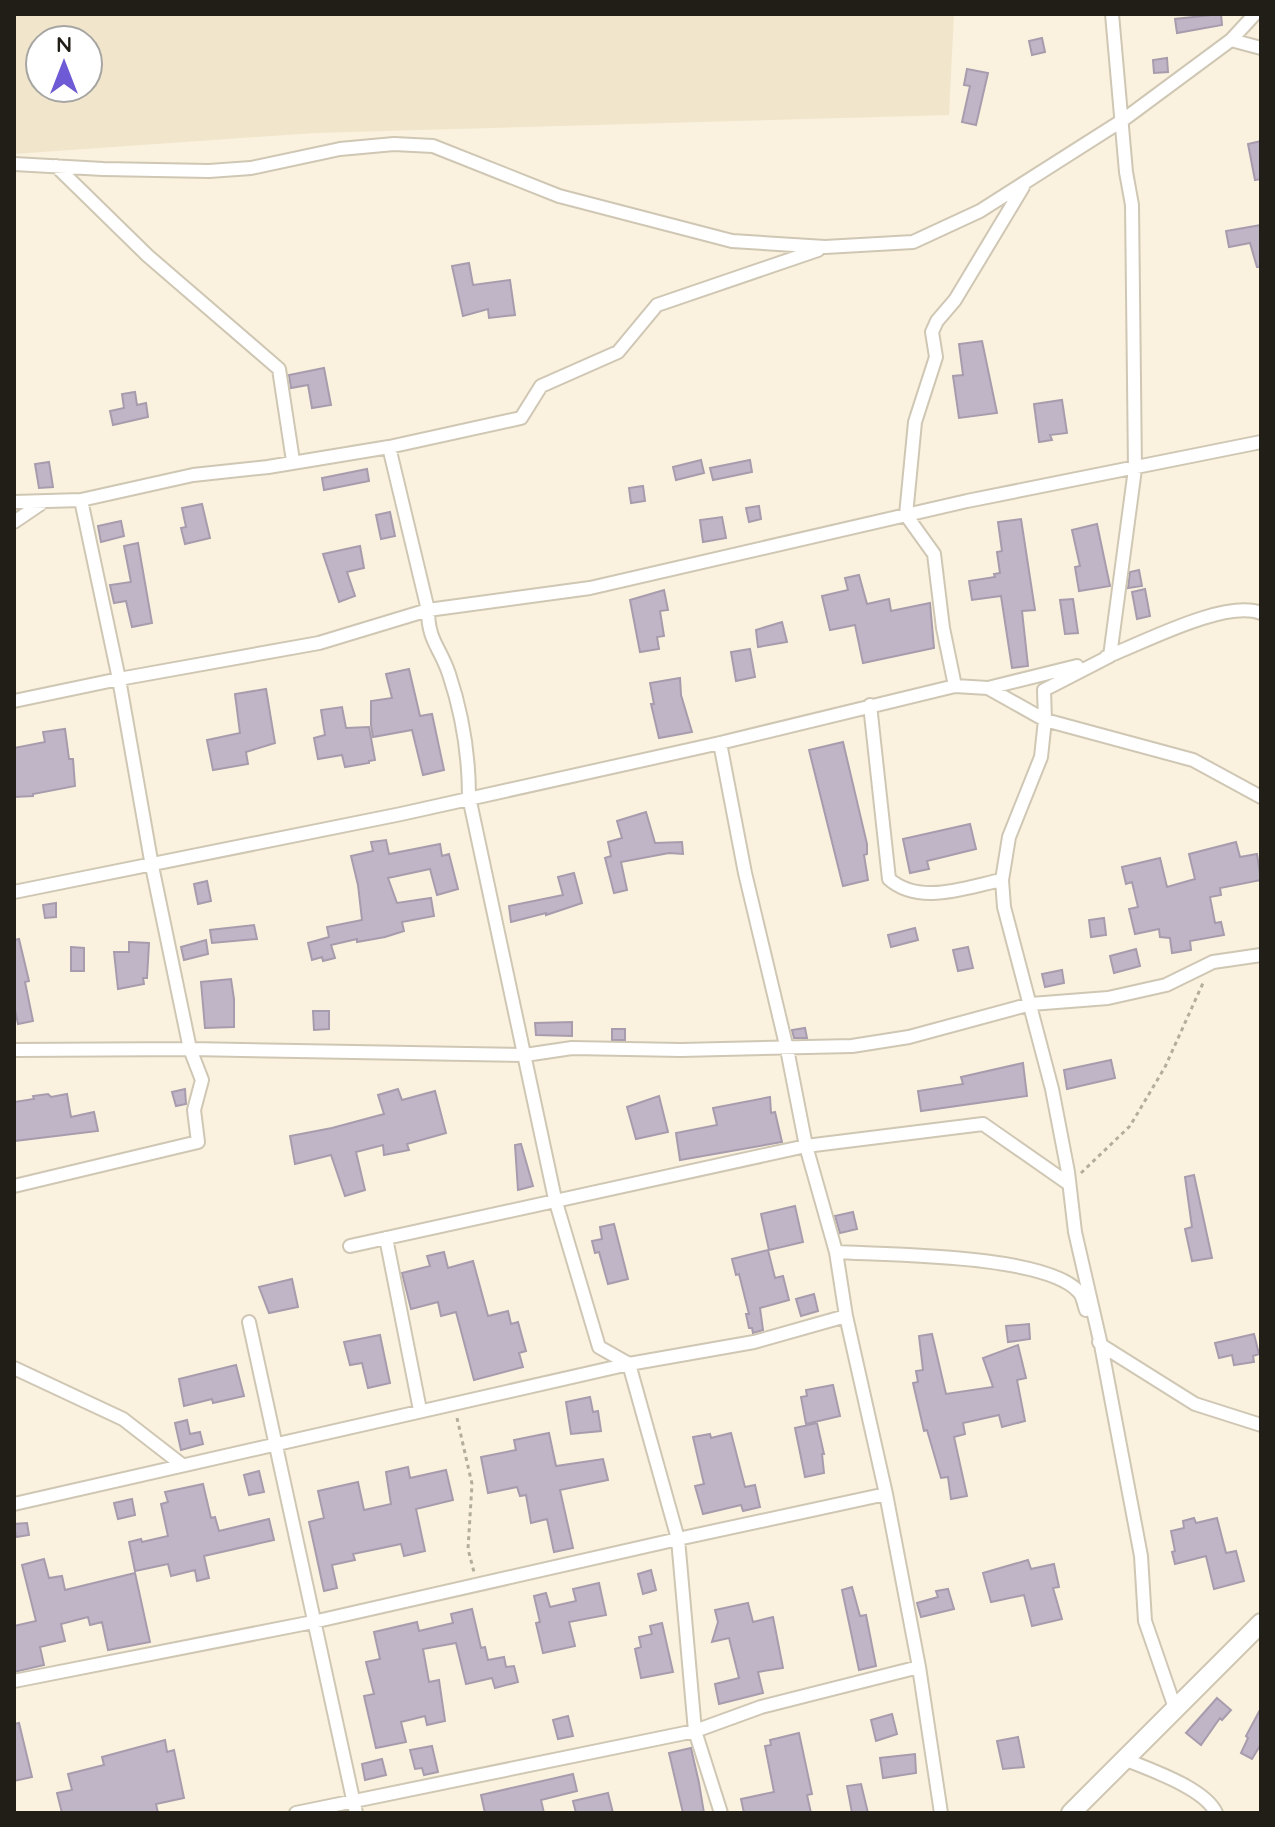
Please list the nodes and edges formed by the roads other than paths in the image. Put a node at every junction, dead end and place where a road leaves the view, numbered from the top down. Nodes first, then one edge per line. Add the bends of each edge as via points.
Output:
1 (1112, 14) edge
2 (1255, 14) edge
3 (1231, 40) junction
4 (1261, 48) edge
5 (1123, 120) junction
6 (14, 164) edge
7 (56, 166) junction
8 (1025, 184) junction
9 (825, 247) junction
10 (1261, 442) edge
11 (389, 447) junction
12 (293, 461) junction
13 (1135, 469) junction
14 (81, 500) junction
15 (14, 502) edge
16 (42, 503) junction
17 (906, 515) junction
18 (14, 522) edge
19 (428, 610) junction
20 (1261, 613) edge
21 (1110, 656) junction
22 (119, 679) junction
23 (955, 686) junction
24 (988, 688) junction
25 (14, 701) edge
26 (870, 705) junction
27 (1045, 720) junction
28 (720, 743) junction
29 (469, 797) junction
30 (1261, 797) edge
31 (152, 866) junction
32 (1002, 880) junction
33 (14, 892) edge
34 (1261, 955) edge
35 (1031, 1004) junction
36 (190, 1049) junction
37 (787, 1049) junction
38 (14, 1050) edge
39 (525, 1055) junction
40 (806, 1146) junction
41 (1069, 1184) junction
42 (14, 1186) edge
43 (555, 1199) junction
44 (386, 1238) junction
45 (350, 1246) dead end
46 (836, 1252) junction
47 (846, 1316) junction
48 (249, 1322) dead end
49 (1101, 1345) junction
50 (629, 1364) junction
51 (14, 1368) edge
52 (420, 1410) junction
53 (1261, 1425) edge
54 (275, 1444) junction
55 (181, 1464) junction
56 (886, 1494) junction
57 (14, 1504) edge
58 (678, 1539) junction
59 (313, 1622) junction
60 (1261, 1623) edge
61 (919, 1667) junction
62 (14, 1681) edge
63 (1175, 1708) junction
64 (695, 1731) junction
65 (1124, 1759) junction
66 (355, 1807) edge
67 (296, 1813) edge
68 (721, 1813) edge
69 (941, 1813) edge
70 (1071, 1813) edge
71 (1216, 1813) edge

1 - 5 street
2 - 3 street
3 - 4 street
3 - 5 street
5 - 8 street
5 - 13 street via 1132,205
6 - 7 street
7 - 9 street via 209,171 340,149 433,146 559,196 732,241
7 - 12 street via 148,256 279,369
8 - 9 street via 913,242
8 - 17 street via 932,332 936,357 915,422
9 - 11 street via 657,305 618,352 541,386 521,418
10 - 13 street
11 - 12 street
11 - 19 street
12 - 14 street via 193,475
13 - 17 street
13 - 21 street
14 - 16 street
14 - 22 street
15 - 16 street
16 - 18 street
17 - 19 street via 590,588
17 - 23 street via 934,554
19 - 22 street via 319,643
19 - 29 street via 428,630 449,673 459,716
20 - 21 street via 1223,612
21 - 24 street
21 - 27 street via 1044,690
22 - 25 street
22 - 31 street
23 - 24 street
23 - 26 street
24 - 27 street
26 - 28 street
26 - 32 street via 889,879 900,888 931,894
27 - 30 street via 1193,760
27 - 32 street via 1041,757 1009,837
28 - 29 street
28 - 37 street
29 - 31 street
29 - 39 street
31 - 33 street
31 - 36 street
32 - 35 street via 1004,907
34 - 35 street via 1213,962 1166,985 1108,998
35 - 37 street via 909,1037
35 - 41 street
36 - 38 street
36 - 39 street
36 - 42 street via 202,1080 194,1110 198,1142
37 - 39 street via 572,1048
37 - 40 street
39 - 43 street
40 - 41 street via 983,1124
40 - 43 street
40 - 46 street
41 - 49 street
43 - 44 street
43 - 50 street via 599,1347
44 - 45 street
44 - 52 street
46 - 47 street
46 - 49 street via 964,1258 1043,1272 1079,1293
47 - 50 street via 754,1342
47 - 56 street
48 - 54 street
49 - 53 street via 1195,1404
49 - 63 street via 1141,1556 1145,1621
50 - 52 street
50 - 58 street
51 - 55 street via 123,1419
52 - 54 street
54 - 55 street
54 - 59 street
55 - 57 street
56 - 58 street
56 - 61 street
58 - 59 street
58 - 64 street
59 - 62 street
59 - 66 street
60 - 63 main road
61 - 64 street via 761,1707
61 - 69 street
63 - 65 main road
64 - 66 street
64 - 68 street
65 - 70 main road
65 - 71 street via 1167,1776
66 - 67 street

